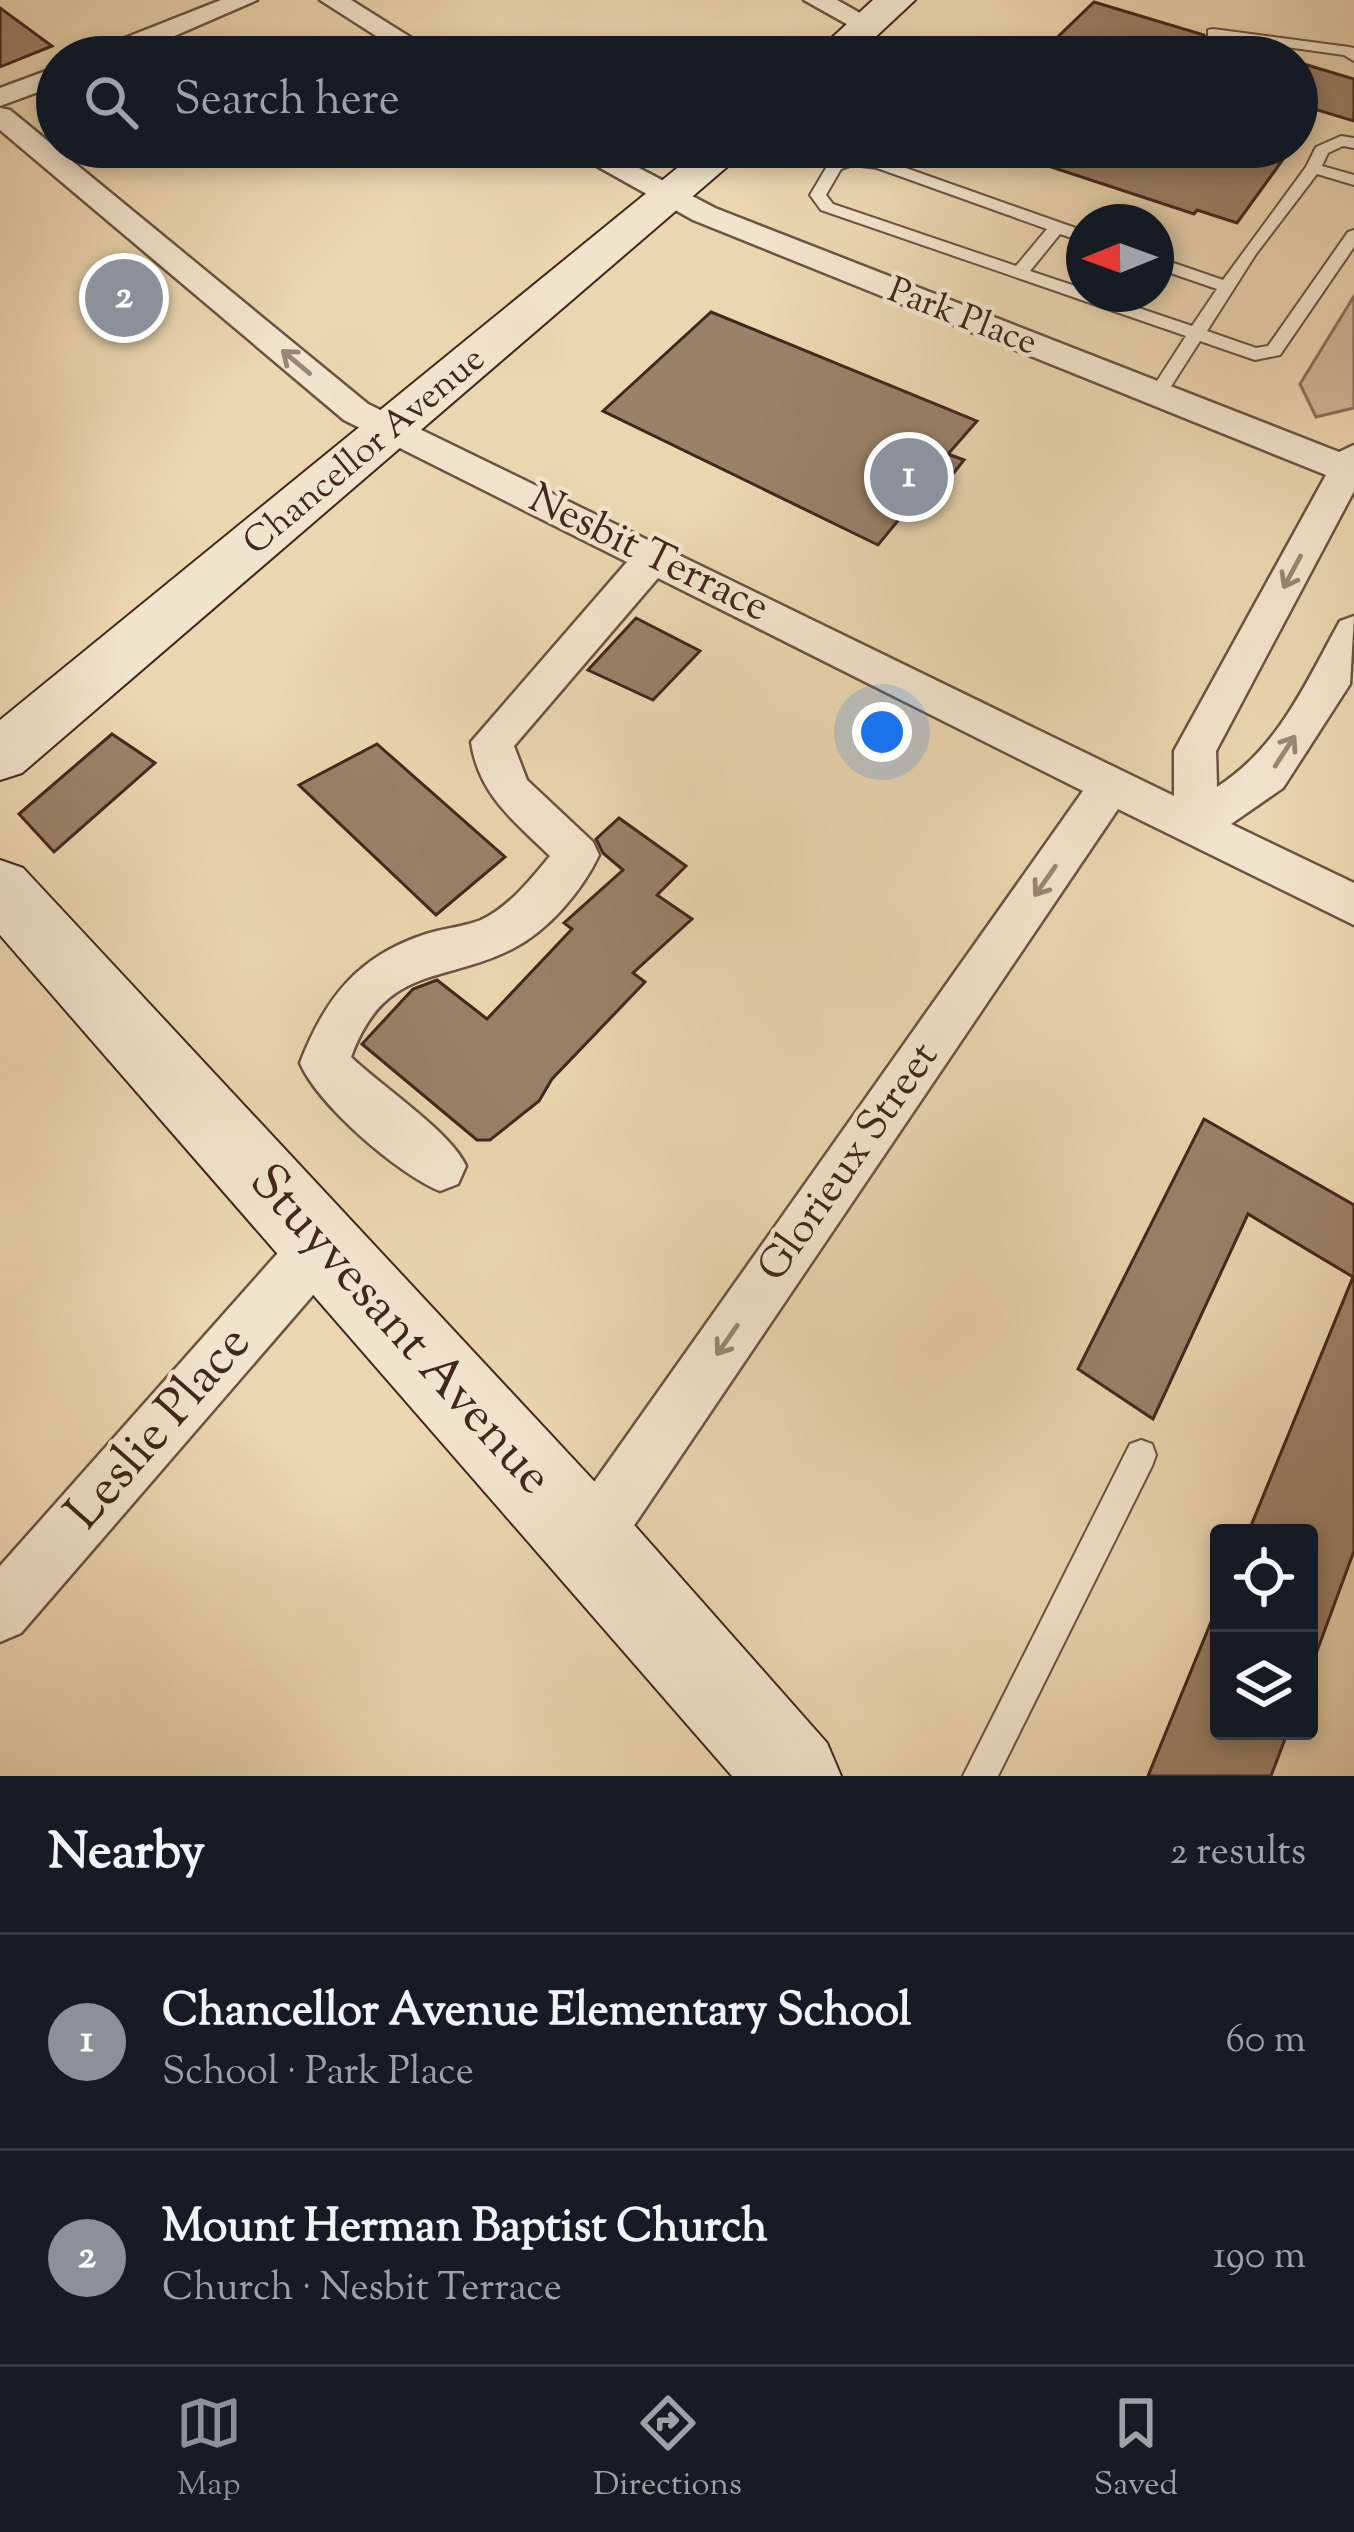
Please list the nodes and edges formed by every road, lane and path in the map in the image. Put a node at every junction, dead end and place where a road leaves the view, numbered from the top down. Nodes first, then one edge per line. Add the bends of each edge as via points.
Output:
1 (244, 0) edge
2 (334, 0) edge
3 (818, 0) edge
4 (882, 13) edge
5 (1213, 33) dead end
6 (155, 36) edge
7 (393, 36) edge
8 (855, 36) edge
9 (1236, 36) edge
10 (1318, 47) edge
11 (1354, 57) edge
12 (36, 83) edge
13 (0, 98) edge
14 (0, 116) edge
15 (1354, 143) edge
16 (36, 146) edge
17 (1318, 157) edge
18 (63, 168) edge
19 (615, 168) edge
20 (705, 168) edge
21 (833, 168) edge
22 (891, 168) edge
23 (1313, 168) joint
24 (1354, 180) edge
25 (669, 199) junction
26 (1057, 227) junction
27 (1066, 230) edge
28 (1354, 235) edge
29 (1174, 268) edge
30 (1020, 273) junction
31 (1228, 287) junction
32 (1198, 335) junction
33 (1157, 395) junction
34 (390, 430) junction
35 (1352, 466) edge
36 (654, 557) junction
37 (1354, 632) edge
38 (0, 755) edge
39 (1112, 785) junction
40 (1196, 824) junction
41 (0, 888) edge
42 (1354, 904) edge
43 (440, 1166) dead end
44 (320, 1246) junction
45 (1142, 1454) dead end
46 (589, 1540) junction
47 (0, 1612) edge
48 (763, 1763) edge
49 (980, 1776) edge

1 - 6 street
2 - 7 street
3 - 4 street
4 - 8 main road
5 - 9 lane
10 - 11 lane
12 - 13 street
16 -> 14 street, Nesbit Terrace
15 - 17 lane via 1331,144
34 -> 18 street, Nesbit Terrace via 344,402
19 - 25 street, Park Place
20 - 25 main road, Chancellor Avenue
21 - 30 lane via 818,195 827,207
22 - 26 lane
23 - 24 lane
23 - 31 lane
25 - 33 street, Park Place
25 - 34 main road, Chancellor Avenue
26 - 27 lane
26 - 30 lane
28 - 32 lane via 1274,351 1255,354
29 - 31 lane
30 - 32 lane
31 - 32 lane
32 - 33 lane
33 - 35 street, Park Place
34 - 36 street, Nesbit Terrace
34 - 38 main road, Chancellor Avenue
35 -> 40 street via 1195,751
36 - 39 street, Nesbit Terrace
36 - 43 street via 492,742 493,767 518,803 578,855 545,897 497,934 401,960 336,1028 324,1063
40 -> 37 street via 1268,776
39 - 40 street, Nesbit Terrace
39 -> 46 street, Glorieux Street
40 - 42 street, Nesbit Terrace
41 - 44 main road, Stuyvesant Avenue
44 - 46 main road, Stuyvesant Avenue
44 - 47 street, Leslie Place
45 - 49 lane
46 - 48 main road, Stuyvesant Avenue

